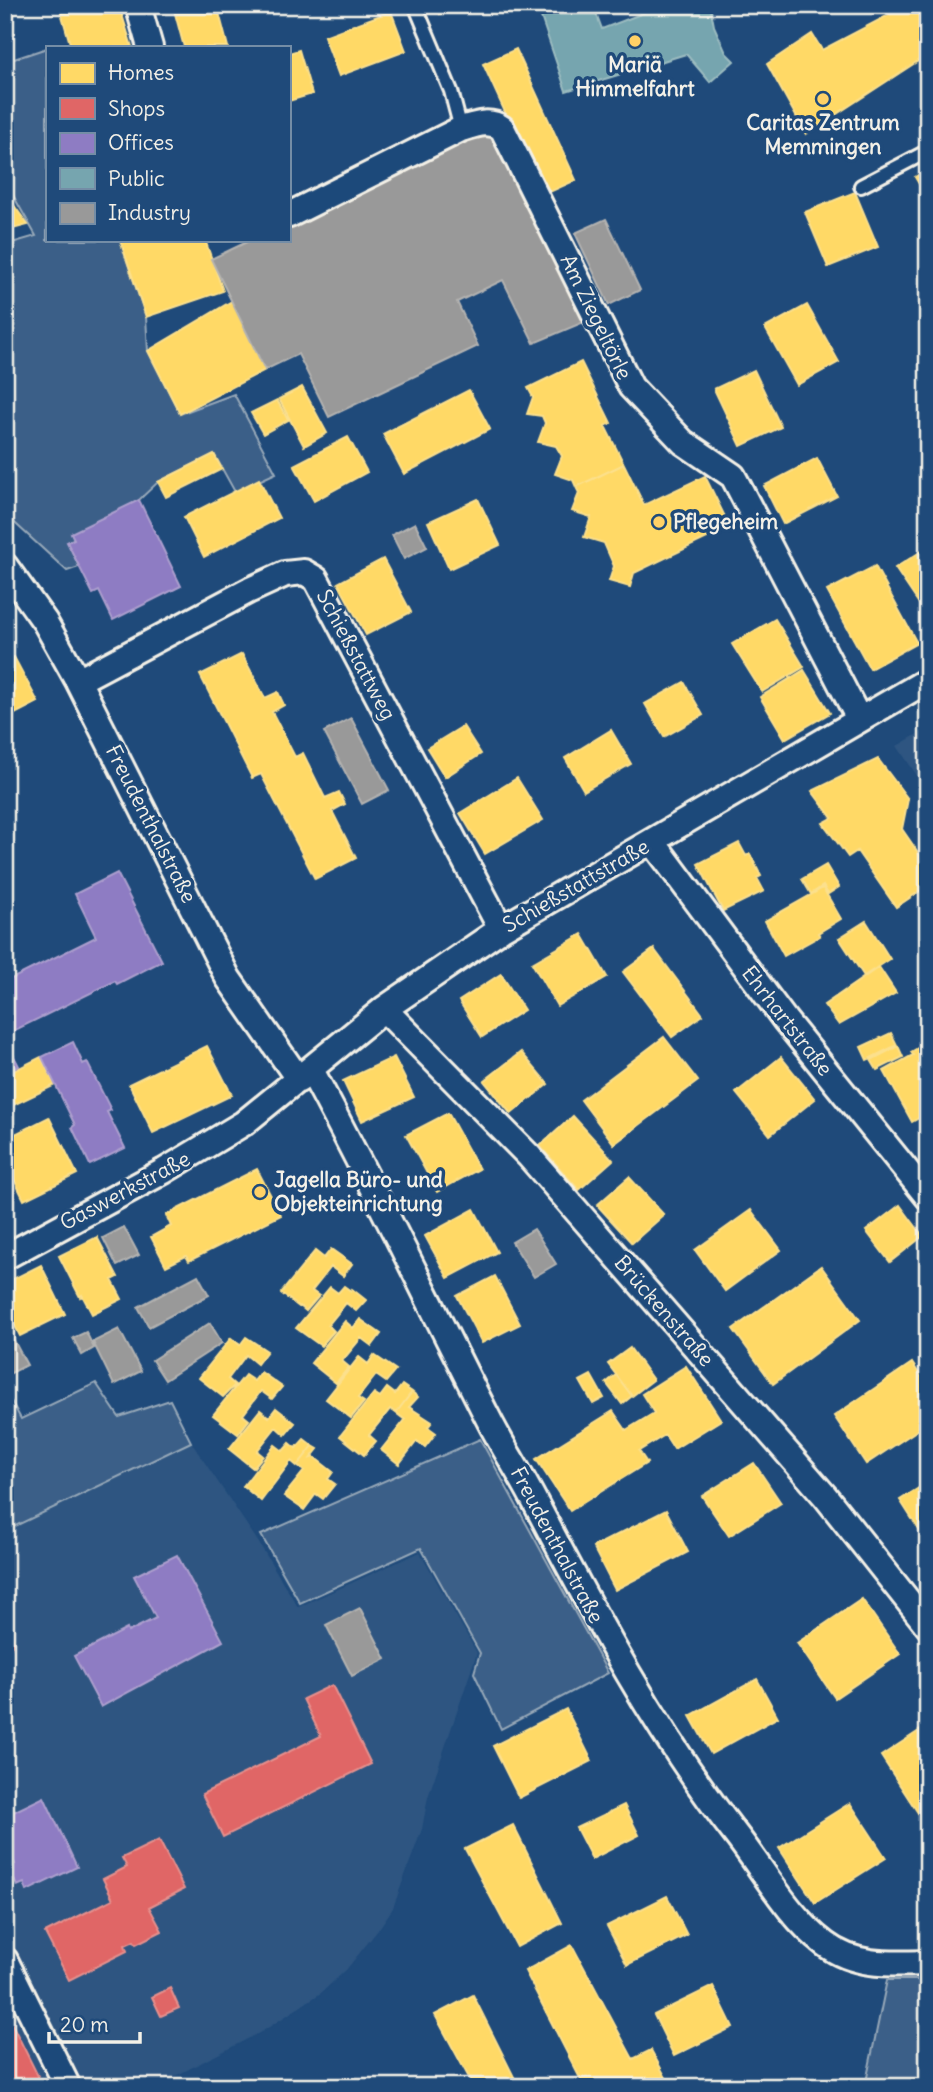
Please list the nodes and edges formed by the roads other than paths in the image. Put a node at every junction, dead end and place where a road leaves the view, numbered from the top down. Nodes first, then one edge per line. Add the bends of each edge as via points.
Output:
1 (138, 5) edge
2 (415, 5) edge
3 (150, 46) edge
4 (461, 129) junction
5 (928, 151) edge
6 (862, 186) dead end
7 (290, 214) edge
8 (5, 566) edge
9 (928, 680) edge
10 (78, 681) junction
11 (859, 719) junction
12 (652, 841) junction
13 (501, 929) junction
14 (384, 1009) junction
15 (305, 1075) junction
16 (244, 1123) joint
17 (928, 1196) edge
18 (5, 1257) edge
19 (928, 1626) edge
20 (5, 1960) edge
21 (928, 1964) edge
22 (68, 2087) edge

1 - 3 street
2 - 4 lane via 451,91
4 - 7 street, Am Ziegeltörle
4 - 11 street, Am Ziegeltörle via 482,123 502,128 631,387 683,442 733,476
5 - 6 lane
8 - 10 street, Freudenthalstraße via 45,622
9 - 11 street, Schießstattstraße
10 - 13 street, Schießstattweg via 285,574 304,572 316,579
10 - 15 street, Freudenthalstraße via 228,978
11 - 12 street, Schießstattstraße
12 - 13 street, Schießstattstraße
12 - 17 street, Ehrhartstraße via 785,1020
13 - 14 street, Schießstattstraße
14 - 15 street, Schießstattstraße
14 - 19 street, Brückenstraße via 529,1156 825,1496
15 - 16 street, Schießstattstraße
15 - 21 street, Freudenthalstraße via 355,1151 489,1421 602,1630 708,1800 797,1920 827,1945 848,1957 873,1963
16 - 18 street, Gaswerkstraße
20 - 22 street

